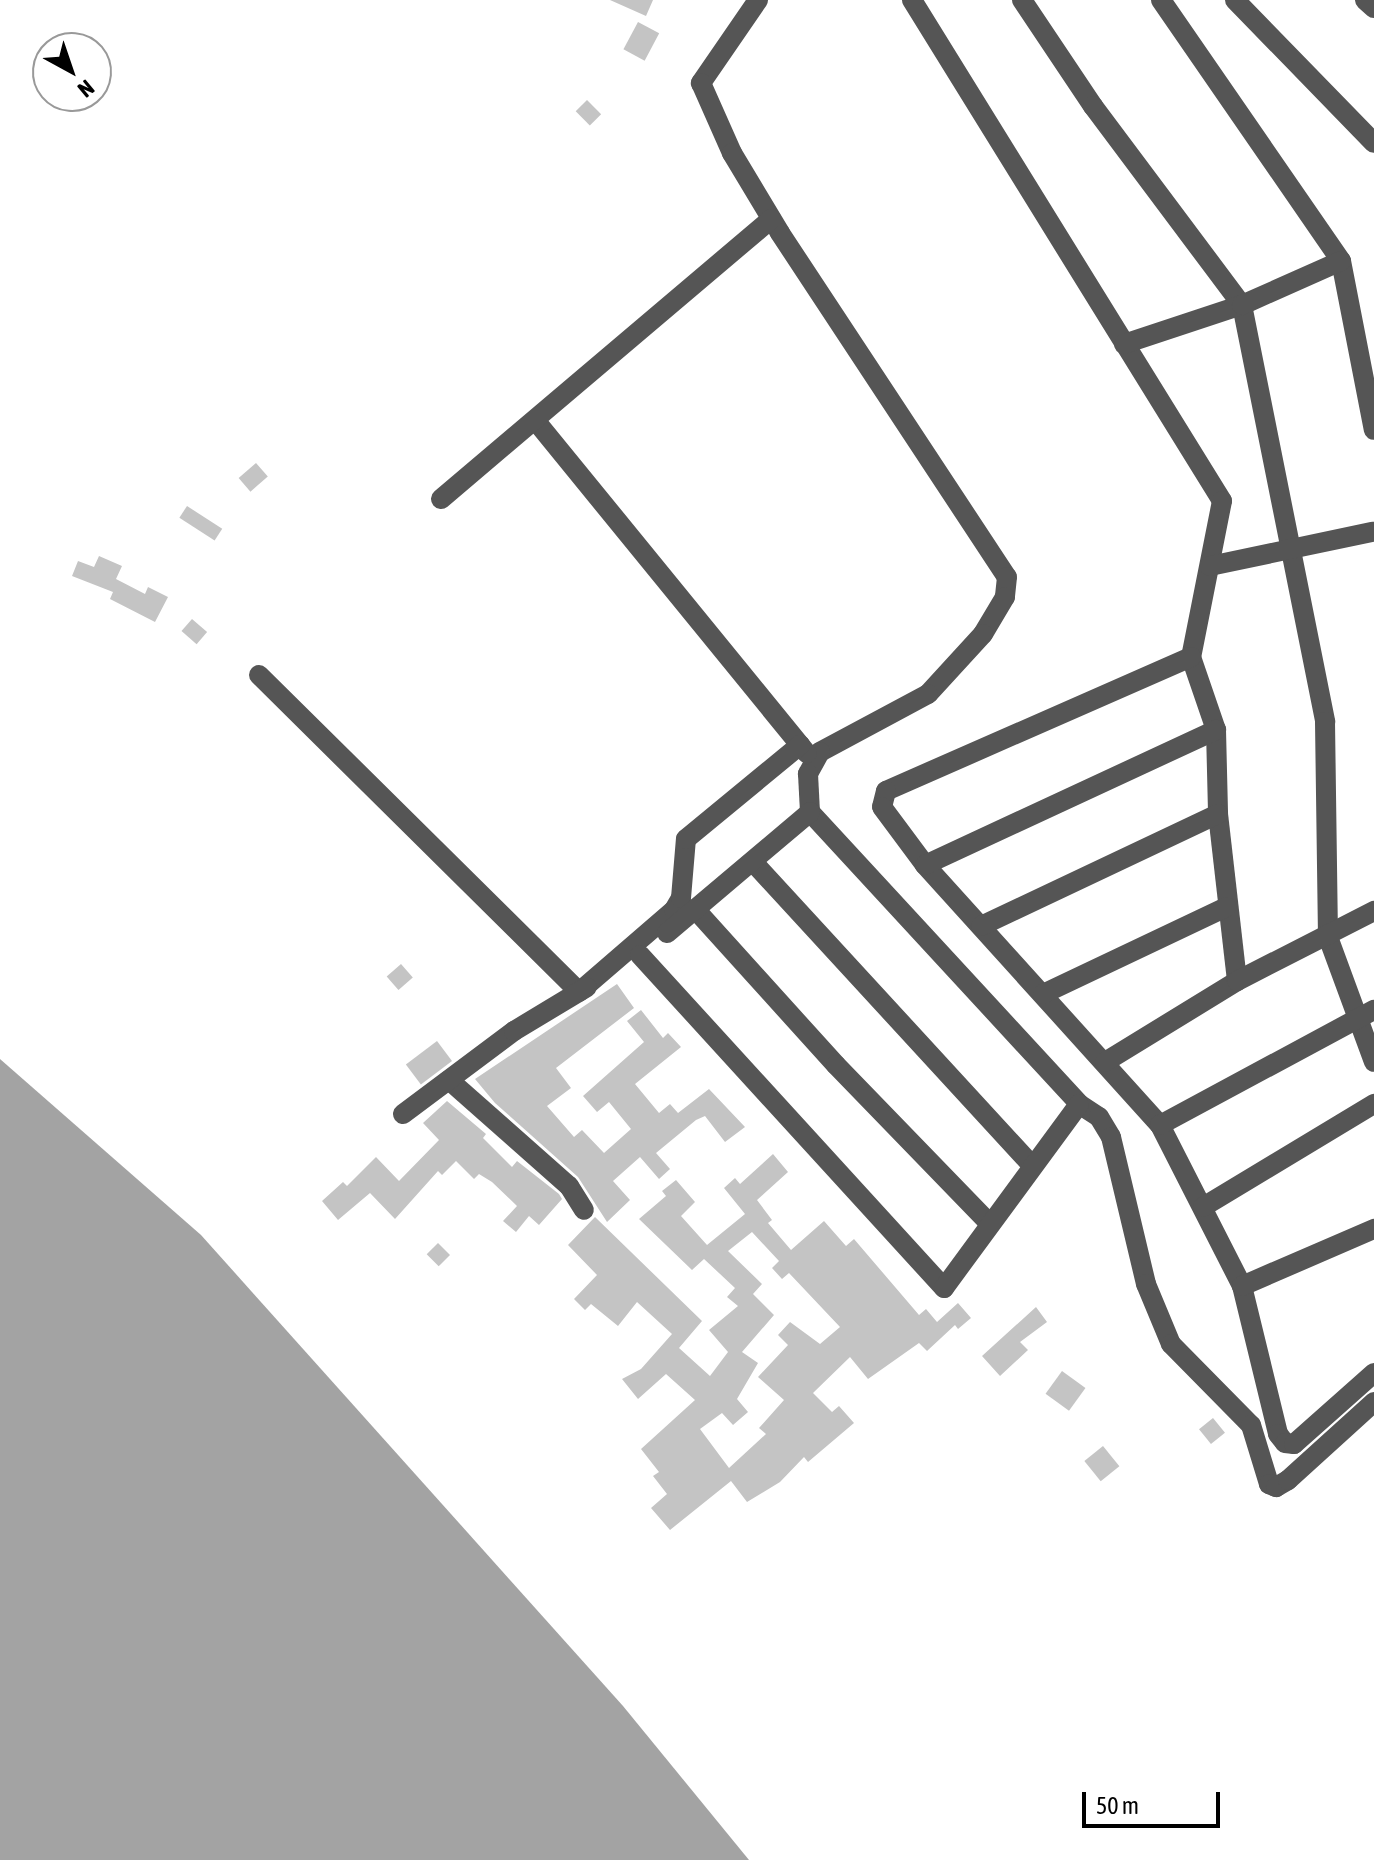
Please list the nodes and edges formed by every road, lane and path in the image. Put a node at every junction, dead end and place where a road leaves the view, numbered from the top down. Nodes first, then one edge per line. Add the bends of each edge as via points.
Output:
1 (758, 0) edge
2 (912, 0) edge
3 (1022, 0) edge
4 (1161, 0) edge
5 (1235, 0) edge
6 (1365, 0) edge
7 (1374, 8) edge
8 (1374, 143) edge
9 (771, 219) junction
10 (1341, 261) junction
11 (1242, 305) junction
12 (1124, 344) junction
13 (535, 420) junction
14 (1374, 430) edge
15 (441, 499) dead end
16 (1373, 532) edge
17 (1287, 546) junction
18 (1210, 566) junction
19 (1191, 657) junction
20 (259, 675) dead end
21 (1216, 730) junction
22 (800, 745) junction
23 (814, 762) junction
24 (810, 812) junction
25 (1218, 814) junction
26 (753, 862) junction
27 (925, 865) junction
28 (1226, 907) junction
29 (695, 909) junction
30 (1374, 911) edge
31 (981, 926) junction
32 (1328, 937) junction
33 (640, 955) junction
34 (1237, 981) junction
35 (579, 992) junction
36 (1043, 994) junction
37 (1366, 1015) edge
38 (1105, 1062) junction
39 (1374, 1062) edge
40 (449, 1080) junction
41 (1079, 1104) junction
42 (1374, 1104) edge
43 (403, 1114) dead end
44 (1160, 1125) junction
45 (1033, 1166) junction
46 (1203, 1207) junction
47 (584, 1210) dead end
48 (990, 1224) junction
49 (1374, 1229) edge
50 (1242, 1286) junction
51 (1374, 1373) edge
52 (1374, 1402) edge

1 - 9 street via 701,83 732,153
2 - 12 street
3 - 11 street via 1093,106
4 - 10 street
5 - 8 street
6 - 7 street
9 - 13 street
9 - 23 street via 1007,577 1005,597 983,634 928,694 820,752
10 - 11 street
10 - 14 street
11 - 12 street
11 - 17 street
12 - 18 street via 1222,501
13 - 15 street
13 - 22 street
16 - 17 street
17 - 18 street
17 - 32 street via 1325,722
18 - 19 street
19 - 21 street
19 - 27 street via 886,791 882,807
20 - 35 street
21 - 25 street
21 - 27 street
22 - 23 street
22 - 35 street via 686,839 681,898 674,910
23 - 24 street via 808,774
24 - 26 street
24 - 41 street
25 - 28 street
25 - 31 street
26 - 29 street
26 - 45 street
27 - 31 street
28 - 34 street
28 - 36 street
29 - 33 street
29 - 48 street
30 - 32 street
31 - 36 street
32 - 34 street
32 - 37 street
33 - 35 street
33 - 48 street via 944,1288
34 - 38 street
35 - 40 street
36 - 38 street
37 - 39 street
37 - 44 street
38 - 44 street
40 - 43 street
40 - 47 street via 569,1186
41 - 45 street
41 - 52 street via 1099,1117 1111,1137 1146,1284 1171,1344 1251,1425 1269,1484 1276,1487 1288,1480
42 - 46 street
44 - 46 street
45 - 48 street
46 - 50 street
49 - 50 street
50 - 51 street via 1278,1434 1285,1443 1294,1444

